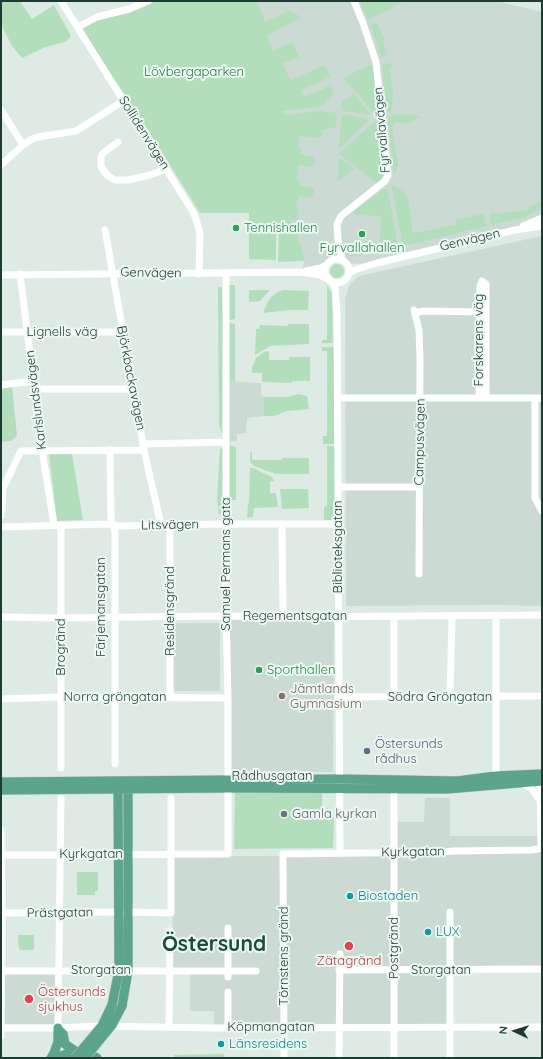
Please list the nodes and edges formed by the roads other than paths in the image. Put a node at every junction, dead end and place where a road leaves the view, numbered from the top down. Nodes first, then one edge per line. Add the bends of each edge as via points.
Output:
1 (61, 1) edge
2 (148, 1) edge
3 (354, 1) edge
4 (78, 27) junction
5 (123, 101) junction
6 (1, 110) edge
7 (118, 142) dead end
8 (23, 145) junction
9 (1, 164) edge
10 (166, 168) junction
11 (542, 218) edge
12 (542, 226) edge
13 (104, 230) dead end
14 (515, 230) junction
15 (338, 240) junction
16 (344, 262) junction
17 (377, 262) junction
18 (329, 263) junction
19 (301, 272) junction
20 (112, 273) junction
21 (1, 274) edge
22 (20, 274) junction
23 (199, 274) junction
24 (226, 274) junction
25 (349, 274) junction
26 (330, 280) junction
27 (341, 282) junction
28 (414, 312) joint
29 (337, 314) junction
30 (1, 332) edge
31 (28, 332) junction
32 (123, 332) junction
33 (34, 381) junction
34 (1, 385) edge
35 (35, 389) junction
36 (133, 389) junction
37 (338, 398) junction
38 (420, 398) junction
39 (482, 398) junction
40 (539, 398) edge
41 (225, 442) junction
42 (144, 447) junction
43 (42, 450) junction
44 (110, 450) junction
45 (338, 487) junction
46 (419, 487) junction
47 (542, 511) edge
48 (1, 516) edge
49 (226, 524) junction
50 (282, 524) junction
51 (338, 524) junction
52 (57, 525) junction
53 (113, 525) junction
54 (161, 525) junction
55 (170, 525) junction
56 (1, 527) edge
57 (419, 574) dead end
58 (496, 615) junction
59 (542, 615) edge
60 (1, 616) edge
61 (170, 616) junction
62 (226, 616) junction
63 (339, 616) junction
64 (394, 616) junction
65 (452, 616) junction
66 (115, 617) junction
67 (282, 617) junction
68 (61, 618) junction
69 (450, 696) junction
70 (496, 696) junction
71 (542, 696) edge
72 (61, 697) junction
73 (114, 697) junction
74 (170, 697) junction
75 (338, 697) junction
76 (394, 697) junction
77 (228, 698) junction
78 (1, 699) edge
79 (115, 764) dead end
80 (61, 768) dead end
81 (496, 776) junction
82 (541, 777) edge
83 (118, 780) junction
84 (1, 782) edge
85 (520, 782) junction
86 (227, 784) junction
87 (340, 784) junction
88 (128, 785) junction
89 (1, 790) edge
90 (118, 790) junction
91 (394, 790) junction
92 (61, 798) dead end
93 (171, 798) dead end
94 (540, 801) junction
95 (1, 830) edge
96 (542, 848) edge
97 (394, 852) junction
98 (340, 853) junction
99 (118, 854) junction
100 (128, 854) junction
101 (171, 854) junction
102 (228, 854) joint
103 (283, 854) joint
104 (2, 855) edge
105 (60, 855) junction
106 (128, 912) junction
107 (450, 912) dead end
108 (2, 913) junction
109 (59, 913) junction
110 (118, 916) junction
111 (228, 928) dead end
112 (170, 931) dead end
113 (340, 954) dead end
114 (542, 969) edge
115 (59, 970) junction
116 (123, 970) junction
117 (340, 970) junction
118 (394, 970) junction
119 (450, 970) junction
120 (2, 971) edge
121 (170, 971) junction
122 (256, 971) dead end
123 (228, 974) junction
124 (228, 992) dead end
125 (169, 1027) junction
126 (284, 1027) junction
127 (394, 1027) junction
128 (451, 1027) junction
129 (542, 1027) edge
130 (1, 1028) edge
131 (58, 1028) junction
132 (228, 1028) junction
133 (339, 1028) junction
134 (1, 1036) edge
135 (75, 1054) edge
136 (51, 1058) edge
137 (55, 1058) edge
138 (85, 1058) edge
139 (97, 1058) edge
140 (284, 1058) edge
141 (339, 1058) edge
142 (394, 1058) edge
143 (450, 1058) edge

1 - 4 street, Sollidenvägen
2 - 4 street via 129,10 97,17
3 - 15 street, Fyrvallavägen via 376,62 388,174 385,181 341,216 337,224
4 - 5 street, Sollidenvägen
5 - 8 street via 76,131 38,137
5 - 10 street, Sollidenvägen
6 - 8 street
7 - 10 street via 101,157 102,167 108,176 115,180 150,175
8 - 9 street
10 - 23 street, Sollidenvägen via 196,219 200,234
11 - 14 street, Genvägen
12 - 14 street, Genvägen
13 - 20 street, Björkbackavägen
14 - 17 street, Genvägen
15 - 16 street, Fyrvallavägen
15 - 18 street, Fyrvallavägen
16 - 17 street, Genvägen
16 - 18 street via 337,259
16 - 25 street
17 - 25 street, Genvägen
18 - 19 street, Genvägen via 320,268
18 - 26 street via 326,275
19 - 24 street, Genvägen
19 - 26 street, Genvägen via 320,275
20 - 22 street, Genvägen
20 - 23 street, Genvägen
20 - 32 street, Björkbackavägen
21 - 22 street, Genvägen
22 - 31 street, Karlslundsvägen
23 - 24 street, Genvägen
24 - 41 street, Samuel Permans gata
25 - 27 street
26 - 27 street
26 - 29 street, Biblioteksgatan via 335,288
27 - 29 street, Biblioteksgatan
28 - 38 street, Campusvägen via 419,330
28 - 39 street, Forskarens väg via 483,312
29 - 37 street, Biblioteksgatan
30 - 31 street, Lignells väg
31 - 32 street, Lignells väg
31 - 33 street, Karlslundsvägen
32 - 36 street, Björkbackavägen
33 - 34 street
33 - 35 street, Karlslundsvägen
35 - 36 street
35 - 43 street, Karlslundsvägen
36 - 42 street, Björkbackavägen
37 - 38 street
37 - 45 street, Biblioteksgatan
38 - 39 street
38 - 46 street, Campusvägen
39 - 40 street
40 - 47 street via 535,498
41 - 42 street
41 - 49 street, Samuel Permans gata
42 - 44 street
42 - 54 street, Björkbackavägen
43 - 44 street
43 - 48 street via 21,451 3,488
43 - 52 street, Karlslundsvägen
44 - 53 street, Färjemansgatan
45 - 46 street
45 - 51 street, Biblioteksgatan
46 - 57 street, Campusvägen
49 - 50 street, Litsvägen
49 - 55 street, Litsvägen
49 - 62 street, Samuel Permans gata
50 - 51 street, Litsvägen
50 - 67 street
51 - 63 street, Biblioteksgatan
52 - 53 street, Litsvägen
52 - 56 street, Litsvägen
52 - 68 street, Brogränd
53 - 54 street, Litsvägen
53 - 66 street, Färjemansgatan
54 - 55 street, Litsvägen
55 - 61 street, Residensgränd
58 - 59 street, Regementsgatan
58 - 65 street, Regementsgatan
58 - 70 street
60 - 68 street, Regementsgatan
61 - 62 street, Regementsgatan
61 - 66 street, Regementsgatan
61 - 74 street, Residensgränd
62 - 67 street, Regementsgatan
62 - 77 street, Samuel Permans gata
63 - 64 street, Regementsgatan
63 - 67 street, Regementsgatan
63 - 75 street, Biblioteksgatan
64 - 65 street, Regementsgatan
64 - 76 street
65 - 69 street
66 - 68 street, Regementsgatan
66 - 73 street, Färjemansgatan
68 - 72 street, Brogränd
69 - 70 street, Södra Gröngatan
69 - 76 street, Södra Gröngatan
70 - 71 street, Södra Gröngatan
70 - 81 street
72 - 73 street, Norra gröngatan
72 - 78 street, Norra gröngatan
72 - 80 street, Brogränd
73 - 74 street, Norra gröngatan
73 - 79 street, Färjemansgatan
74 - 77 street, Norra gröngatan
75 - 76 street, Södra Gröngatan
75 - 87 street, Biblioteksgatan
77 - 86 street, Samuel Permans gata
81 - 82 main road, Rådhusgatan
81 - 87 main road, Rådhusgatan via 456,781
82 - 85 main road, Rådhusgatan
82 - 94 street
83 - 84 main road, Rådhusgatan
83 - 88 main road, Rådhusgatan
83 - 90 main road
85 - 91 main road, Rådhusgatan via 456,789
85 - 94 street via 531,788
86 - 87 main road, Rådhusgatan
86 - 88 main road, Rådhusgatan
86 - 102 street, Samuel Permans gata
87 - 91 main road, Rådhusgatan
87 - 98 street, Biblioteksgatan
88 - 90 main road, Rådhusgatan
88 - 100 main road
89 - 90 main road, Rådhusgatan
90 - 99 main road
91 - 97 street, Postgränd
92 - 105 street
93 - 101 street
94 - 96 street
95 - 104 street
96 - 97 street, Kyrkgatan
97 - 98 street, Kyrkgatan
97 - 118 street, Postgränd
98 - 103 street, Kyrkgatan
99 - 100 street, Kyrkgatan
99 - 105 street, Kyrkgatan
99 - 110 main road
100 - 101 street, Kyrkgatan
100 - 106 main road
101 - 102 street, Kyrkgatan
101 - 106 street via 171,913
103 - 126 street, Törnstens gränd
104 - 105 street, Kyrkgatan
104 - 108 street
105 - 109 street
106 - 110 street
106 - 116 main road
107 - 119 street
108 - 109 street, Prästgatan
108 - 120 street
109 - 110 street, Prästgatan
109 - 115 street
110 - 116 main road
111 - 123 street
112 - 121 street
113 - 117 street
114 - 119 street, Storgatan
115 - 116 street, Storgatan
115 - 120 street, Storgatan
115 - 131 street
116 - 121 street, Storgatan
116 - 135 main road, bridge via 112,1006 102,1026
116 - 138 main road, bridge via 122,1006 112,1025
117 - 118 street, Storgatan
117 - 133 street
118 - 119 street, Storgatan
118 - 127 street, Postgränd
119 - 128 street
120 - 130 street
121 - 123 street, Storgatan via 200,970
121 - 125 street
122 - 123 street, Storgatan
124 - 132 street
125 - 131 street, Köpmangatan
125 - 132 street, Köpmangatan
126 - 132 street, Köpmangatan
126 - 133 street, Köpmangatan
126 - 140 street, Törnstens gränd
127 - 128 street, Köpmangatan
127 - 133 street, Köpmangatan
127 - 142 street, Postgränd
128 - 129 street, Köpmangatan
128 - 143 street
130 - 131 street, Köpmangatan
130 - 134 street
131 - 135 main road via 63,1034 65,1044
131 - 136 main road via 58,1042
133 - 141 street
135 - 137 main road
135 - 139 main road via 87,1053

